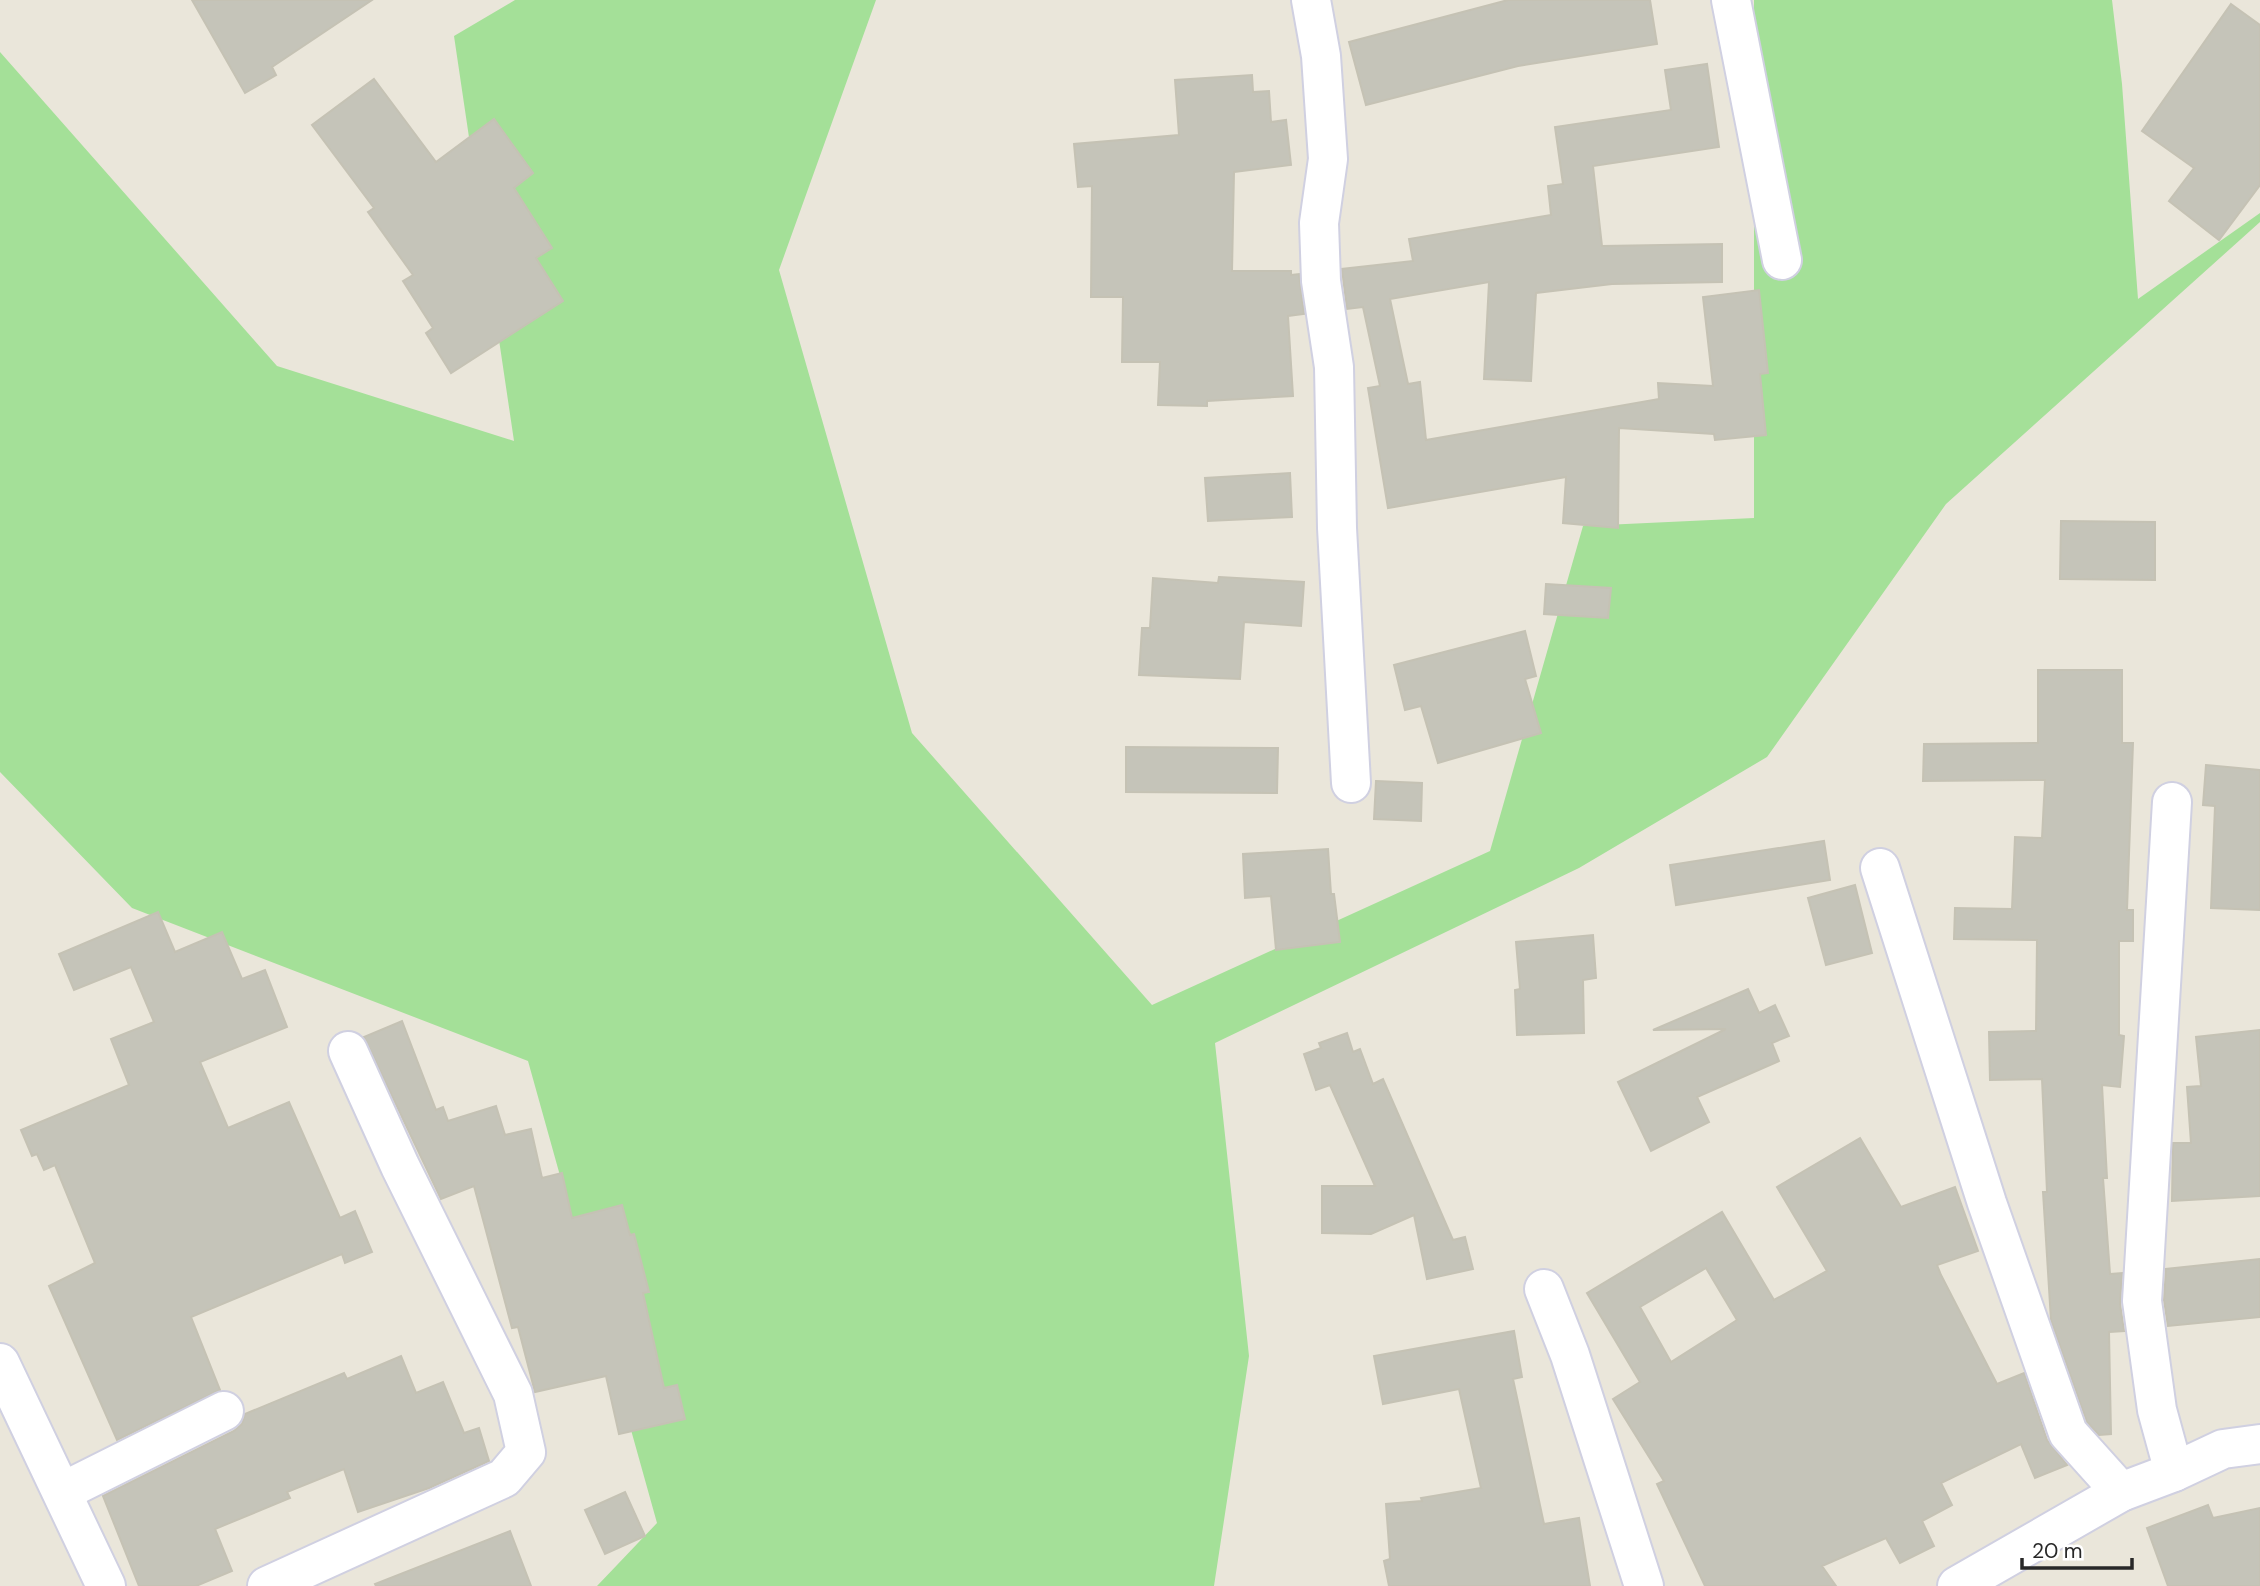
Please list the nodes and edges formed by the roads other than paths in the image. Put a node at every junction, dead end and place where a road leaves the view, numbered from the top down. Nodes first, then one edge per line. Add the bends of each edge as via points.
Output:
1 (1311, 0) edge
2 (1731, 0) edge
3 (1782, 260) dead end
4 (1351, 783) dead end
5 (2172, 802) dead end
6 (1880, 868) dead end
7 (348, 1052) dead end
8 (1544, 1289) dead end
9 (0, 1363) edge
10 (224, 1411) dead end
11 (2260, 1444) edge
12 (2174, 1472) junction
13 (62, 1492) junction
14 (2121, 1492) junction
15 (106, 1586) edge
16 (267, 1586) edge
17 (1644, 1586) edge
18 (1957, 1586) edge

1 - 4 street via 1321,56 1328,159 1319,235 1334,367 1337,528
2 - 3 street
5 - 12 street via 2142,1301 2157,1410
6 - 14 street via 1987,1203 2068,1433
7 - 16 street via 513,1394 526,1452 504,1478
8 - 17 street via 1570,1355
9 - 13 street
10 - 13 street
11 - 12 street via 2223,1449
12 - 14 street
13 - 15 street
14 - 18 street

